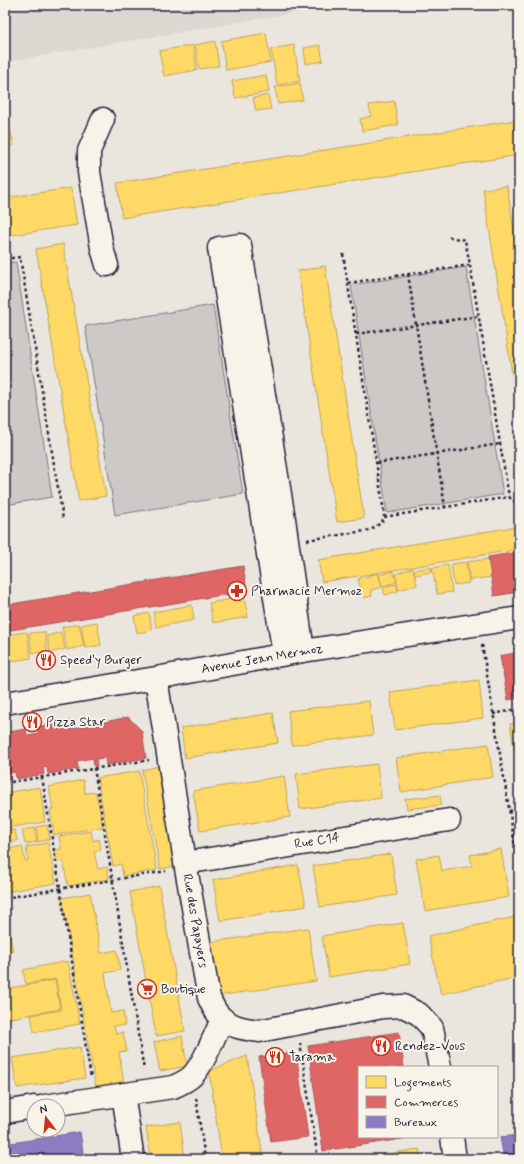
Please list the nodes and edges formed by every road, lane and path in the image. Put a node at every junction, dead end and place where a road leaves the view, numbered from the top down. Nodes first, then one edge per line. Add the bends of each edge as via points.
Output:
1 (103, 119) dead end
2 (449, 237) dead end
3 (343, 254) dead end
4 (5, 259) edge
5 (107, 265) dead end
6 (470, 265) junction
7 (408, 274) junction
8 (348, 283) junction
9 (479, 316) junction
10 (416, 326) junction
11 (356, 334) junction
12 (500, 444) junction
13 (437, 454) junction
14 (376, 463) junction
15 (509, 497) junction
16 (519, 505) edge
17 (445, 507) junction
18 (384, 517) junction
19 (63, 519) dead end
20 (287, 543) junction
21 (519, 618) edge
22 (478, 625) junction
23 (293, 653) junction
24 (156, 678) junction
25 (5, 703) edge
26 (519, 710) edge
27 (493, 714) junction
28 (168, 756) junction
29 (94, 768) junction
30 (42, 777) junction
31 (5, 783) edge
32 (519, 809) edge
33 (509, 810) junction
34 (449, 820) dead end
35 (185, 865) junction
36 (519, 869) edge
37 (112, 880) junction
38 (60, 889) junction
39 (5, 898) edge
40 (222, 1019) junction
41 (297, 1024) junction
42 (440, 1066) edge
43 (192, 1076) junction
44 (147, 1091) junction
45 (123, 1094) junction
46 (95, 1098) junction
47 (66, 1103) edge
48 (26, 1109) edge
49 (5, 1112) edge
50 (452, 1138) edge
51 (133, 1159) edge
52 (205, 1159) edge
53 (318, 1159) edge
54 (455, 1159) edge

1 - 5 street via 89,151 89,172
2 - 6 path via 465,240
3 - 8 path
4 - 19 path via 20,257
6 - 7 path
6 - 9 path
7 - 8 path
7 - 10 path
8 - 11 path
9 - 10 path
9 - 12 path
10 - 11 path
10 - 13 path
11 - 14 path
12 - 13 path
12 - 15 path
13 - 14 path
13 - 17 path
14 - 18 path
15 - 16 path
15 - 17 path
17 - 18 path
18 - 20 path via 382,522 371,530
20 - 23 street
20 - 23 street via 230,247
21 - 22 street, Avenue Jean Mermoz
22 - 23 street, Avenue Jean Mermoz
22 - 27 path
23 - 24 street, Avenue Jean Mermoz
24 - 25 street, Avenue Jean Mermoz
24 - 28 street, Rue des Papayers
26 - 27 path
27 - 33 path
28 - 29 path
28 - 35 street, Rue des Papayers
29 - 30 path
29 - 37 path
30 - 31 path
30 - 38 path
32 - 33 path
33 - 36 path
34 - 35 street, Rue C14
35 - 37 path
35 - 40 street, Rue des Papayers via 209,998
37 - 38 path
37 - 44 path
38 - 39 path
38 - 46 path
40 - 41 street via 240,1028 259,1031
40 - 43 street
41 - 42 street via 383,1007 403,1006 419,1014 432,1028
41 - 53 path
43 - 44 street via 173,1087
43 - 52 path
44 - 45 street
45 - 46 street
45 - 51 street
46 - 47 street
48 - 49 street
50 - 54 street

